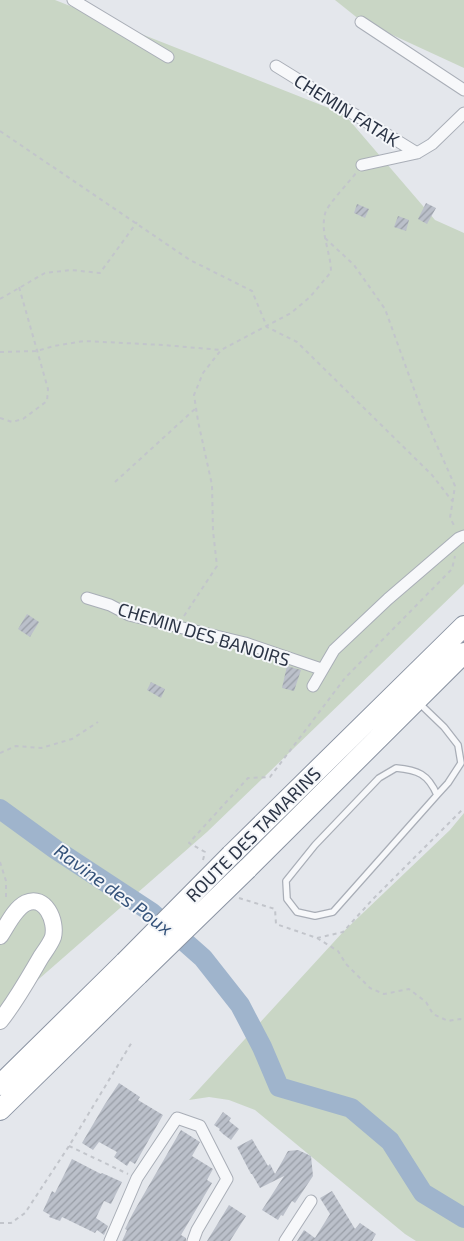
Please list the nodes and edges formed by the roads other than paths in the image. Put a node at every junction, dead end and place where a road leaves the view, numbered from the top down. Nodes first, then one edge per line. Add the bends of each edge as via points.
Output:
1 (73, 0) edge
2 (361, 22) dead end
3 (168, 57) dead end
4 (276, 66) dead end
5 (464, 90) edge
6 (464, 113) edge
7 (417, 153) junction
8 (362, 165) road end
9 (461, 537) edge
10 (87, 598) dead end
11 (464, 626) edge
12 (464, 653) edge
13 (321, 669) junction
14 (313, 686) dead end
15 (416, 700) junction
16 (437, 795) junction
17 (0, 936) edge
18 (131, 968) junction
19 (0, 1021) edge
20 (0, 1086) edge
21 (0, 1110) edge
22 (312, 1201) dead end
23 (110, 1241) edge
24 (193, 1241) edge
25 (285, 1241) edge

1 - 3 street
2 - 5 street
4 - 7 street, CHEMIN FATAK
6 - 7 street, CHEMIN FATAK via 432,144
7 - 8 street, CHEMIN FATAK
9 - 13 street via 347,637
10 - 13 street, CHEMIN DES BANOIRS via 129,615 245,644
11 - 18 highway, ROUTE DES TAMARINS, bridge via 231,855
12 - 15 highway, ROUTE DES TAMARINS
13 - 14 street
15 - 16 lane via 458,745 461,763
15 - 18 highway, ROUTE DES TAMARINS, bridge via 246,869
16 - 16 lane via 333,912 315,916 297,912 286,899 286,881 315,845 379,778 396,768 415,770 431,781
17 - 19 main road via 26,902 38,902 49,910 53,937 18,998
18 - 20 highway, ROUTE DES TAMARINS
18 - 21 highway, ROUTE DES TAMARINS
22 - 25 street
23 - 24 street via 137,1178 177,1118 200,1126 227,1179

